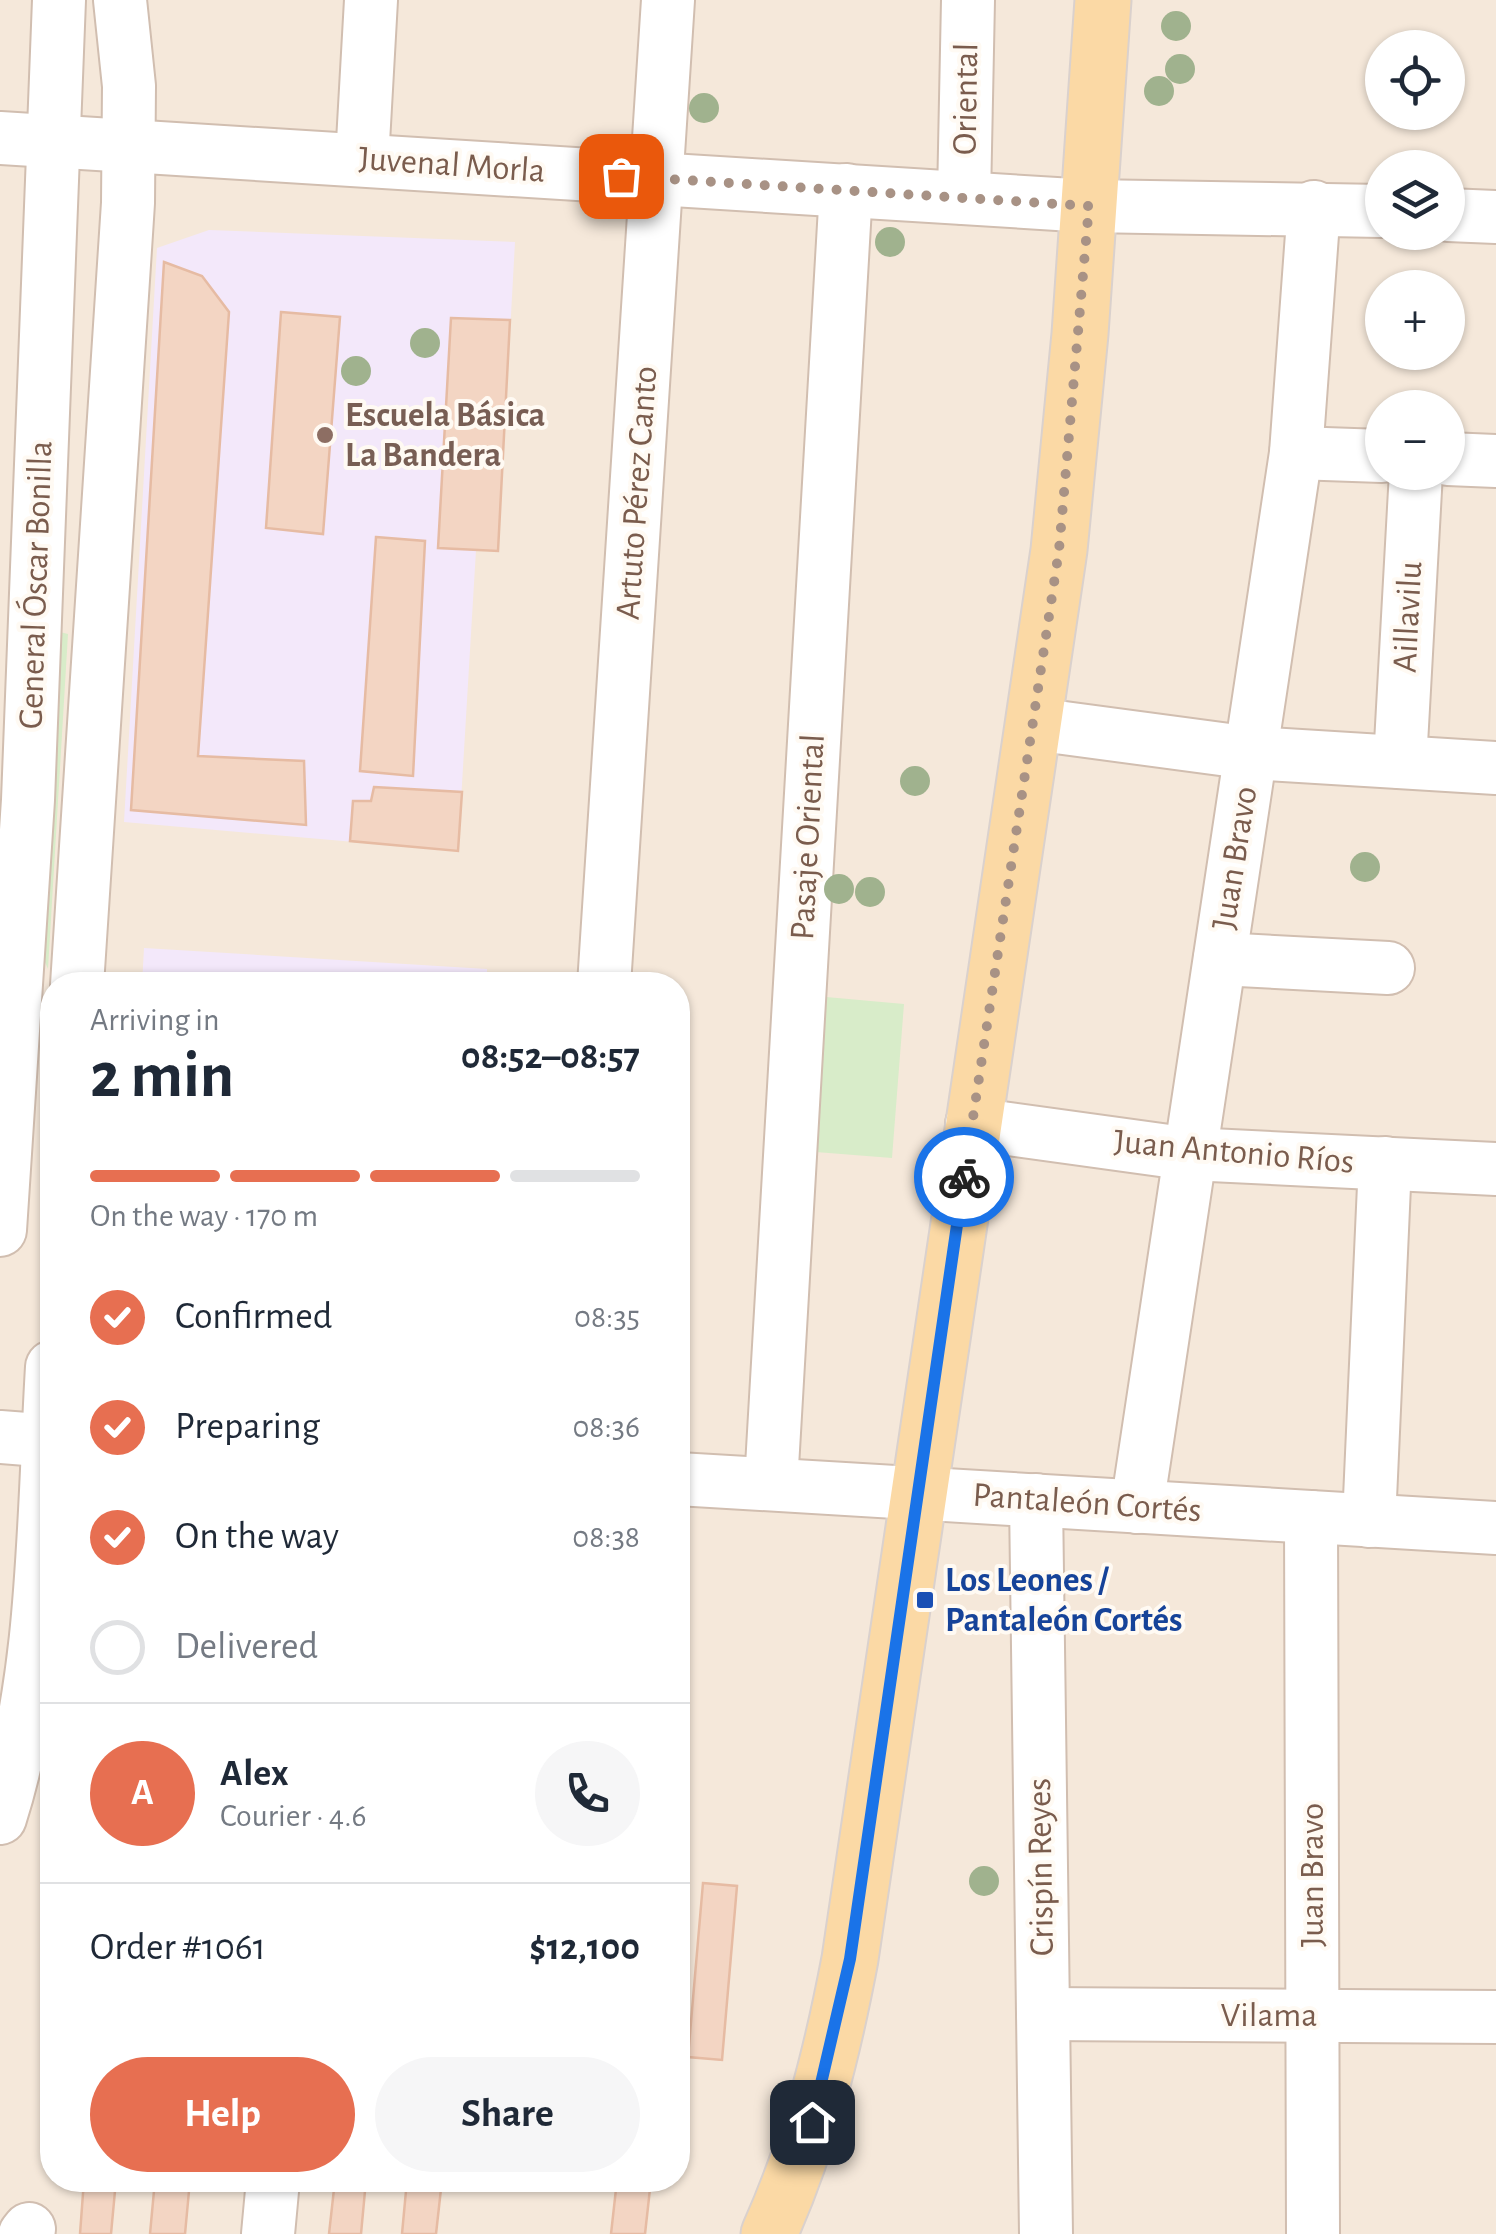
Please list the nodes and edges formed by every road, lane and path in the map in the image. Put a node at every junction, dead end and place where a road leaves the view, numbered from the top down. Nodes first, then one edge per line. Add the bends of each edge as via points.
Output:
1 (59, 0) edge
2 (120, 0) edge
3 (371, 0) edge
4 (668, 0) edge
5 (968, 0) edge
6 (1104, 0) edge
7 (0, 138) edge
8 (52, 140) junction
9 (128, 145) junction
10 (362, 160) junction
11 (658, 178) junction
12 (846, 190) junction
13 (964, 198) junction
14 (1089, 206) junction
15 (1314, 208) junction
16 (1365, 210) edge
17 (1465, 215) edge
18 (1496, 217) edge
19 (1296, 453) junction
20 (1365, 455) edge
21 (1465, 460) edge
22 (1496, 461) edge
23 (1415, 490) edge
24 (1034, 724) junction
25 (1251, 753) junction
26 (1400, 762) junction
27 (1496, 768) edge
28 (14, 799) edge
29 (1220, 958) junction
30 (1388, 968) dead end
31 (78, 972) edge
32 (605, 972) edge
33 (972, 1124) junction
34 (1190, 1154) junction
35 (1385, 1163) junction
36 (1496, 1169) edge
37 (0, 1230) edge
38 (40, 1412) edge
39 (33, 1439) edge
40 (690, 1479) edge
41 (770, 1484) junction
42 (916, 1492) junction
43 (1036, 1500) junction
44 (1138, 1506) junction
45 (1311, 1517) junction
46 (1370, 1520) junction
47 (1496, 1528) edge
48 (0, 1818) edge
49 (1043, 2014) junction
50 (1312, 2016) junction
51 (1496, 2017) edge
52 (272, 2192) edge
53 (268, 2234) edge
54 (769, 2234) edge
55 (1046, 2234) edge
56 (1314, 2234) edge

1 - 8 street, General Óscar Bonilla
2 - 9 street, General Óscar Bonilla
3 - 10 street
4 - 11 street, Artuto Pérez Canto
5 - 13 street, Oriental
6 - 14 main road
7 - 8 street, Juvenal Morla
8 - 9 street, Juvenal Morla
8 - 28 street, General Óscar Bonilla
9 - 10 street, Juvenal Morla
9 - 31 street, General Óscar Bonilla
10 - 11 street, Juvenal Morla
11 - 12 street, Juvenal Morla
11 - 32 street, Artuto Pérez Canto
12 - 13 street, Juvenal Morla
12 - 41 street, Pasaje Oriental
13 - 14 street, Juvenal Morla
14 - 15 street, Juvenal Morla
14 - 24 main road via 1071,438
15 - 16 street, Juvenal Morla
15 - 19 street, Juan Bravo
17 - 18 street
19 - 20 street
19 - 25 street, Juan Bravo
21 - 22 street
23 - 26 street, Aillavilu
24 - 25 street
24 - 33 main road
25 - 26 street
25 - 29 street, Juan Bravo
26 - 27 street
28 - 37 street, General Óscar Bonilla
29 - 30 street
29 - 34 street, Juan Bravo
33 - 34 street, Juan Antonio Ríos
33 - 42 main road
34 - 35 street, Juan Antonio Ríos
34 - 44 street, Juan Bravo
35 - 36 street, Juan Antonio Ríos
35 - 46 street
38 - 39 street
39 - 48 street via 32,1682
40 - 41 street, Pantaleón Cortés
41 - 42 street, Pantaleón Cortés
42 - 43 street, Pantaleón Cortés
42 - 54 main road via 840,2011 801,2159
43 - 44 street, Pantaleón Cortés
43 - 49 street, Crispín Reyes
44 - 45 street, Pantaleón Cortés
45 - 46 street, Pantaleón Cortés
45 - 50 street, Juan Bravo
46 - 47 street, Pantaleón Cortés
49 - 50 street, Vilama
49 - 55 street, Crispín Reyes
50 - 51 street, Vilama
50 - 56 street, Juan Bravo
52 - 53 street

